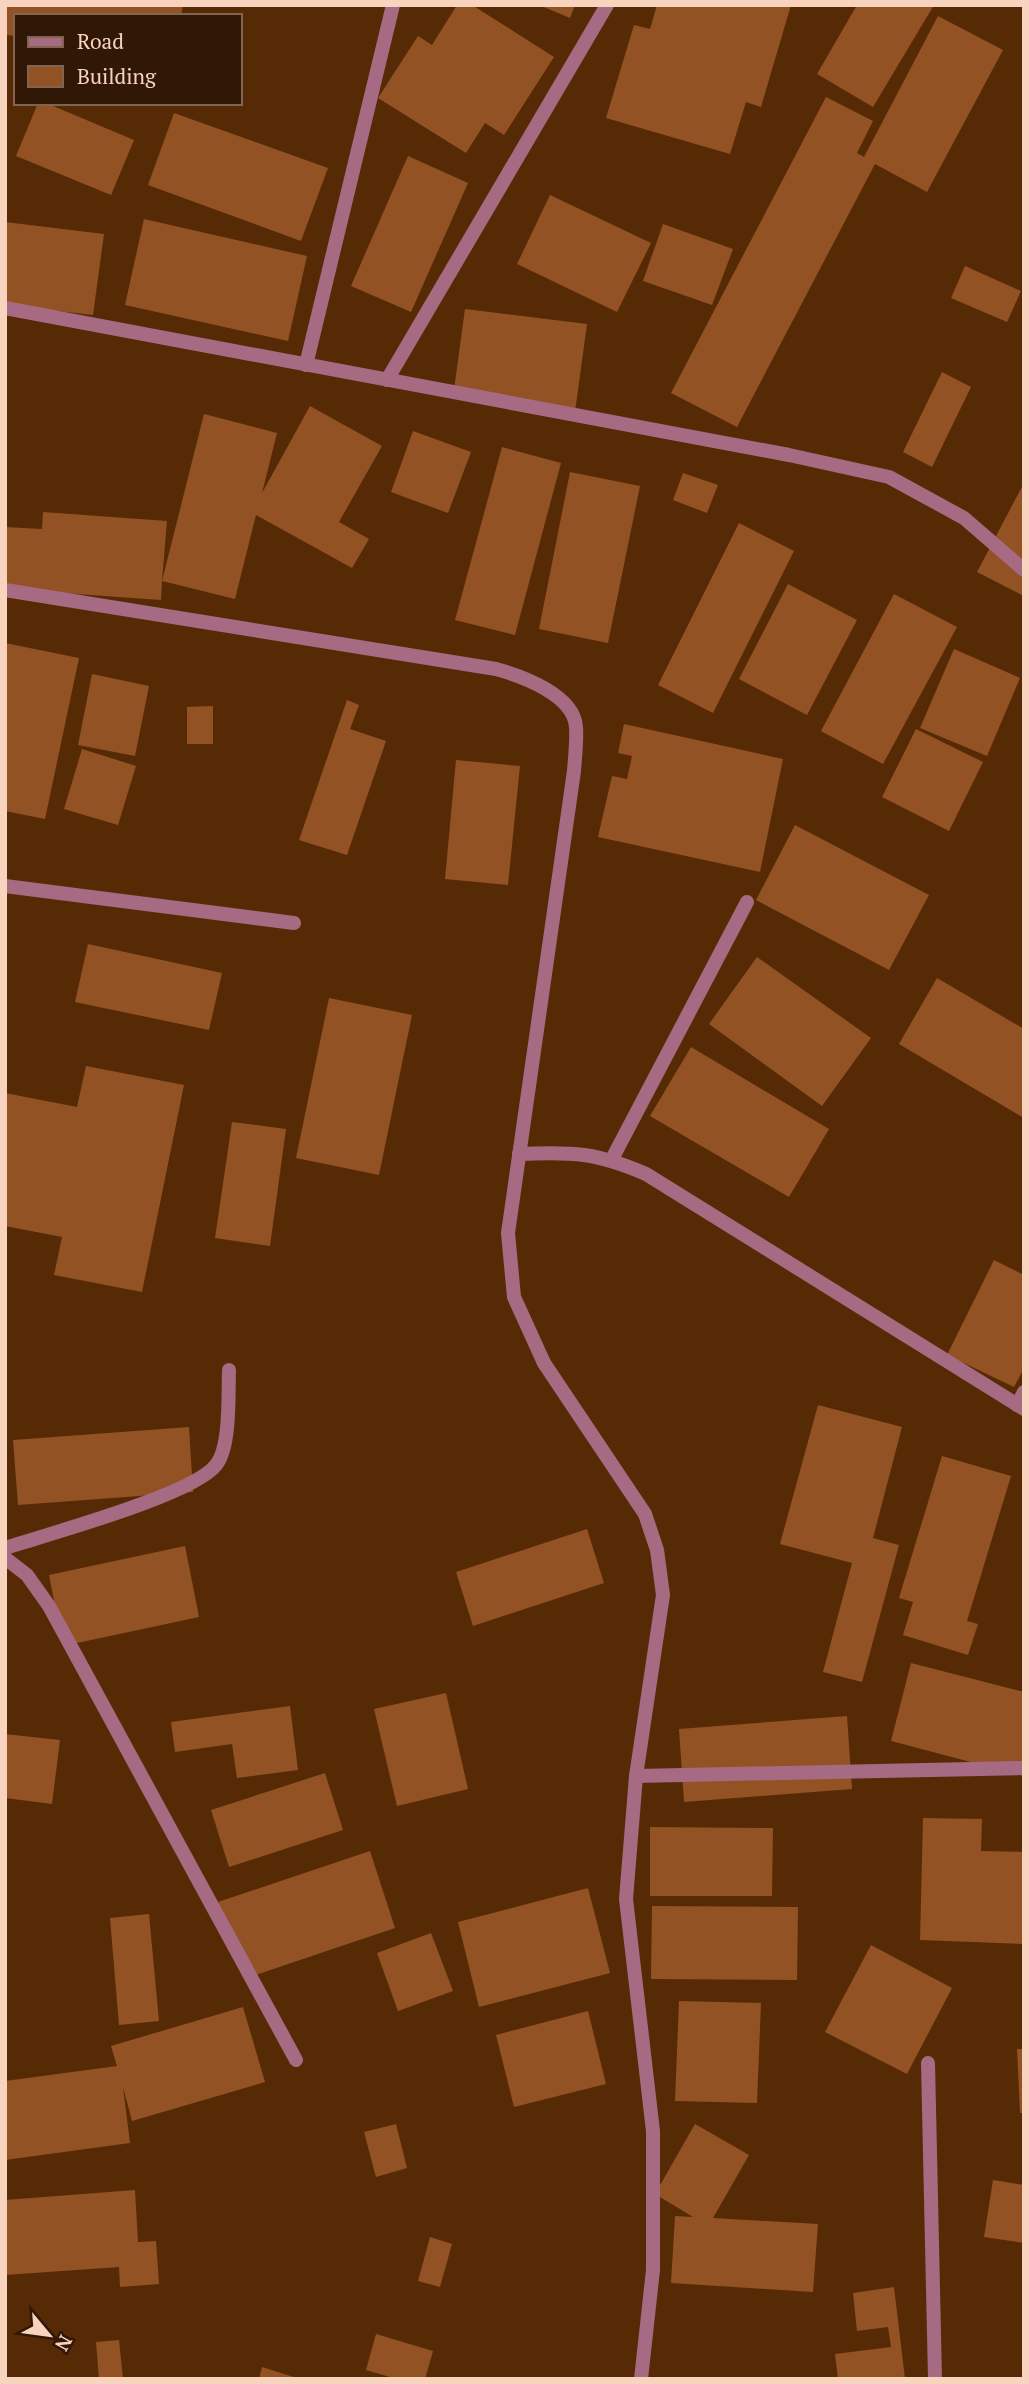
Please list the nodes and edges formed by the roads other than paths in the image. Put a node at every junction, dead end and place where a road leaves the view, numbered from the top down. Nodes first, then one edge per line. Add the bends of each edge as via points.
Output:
1 (393, 5) edge
2 (607, 5) edge
3 (5, 309) edge
4 (306, 365) junction
5 (387, 380) junction
6 (1024, 570) edge
7 (5, 590) edge
8 (5, 886) edge
9 (747, 902) dead end
10 (294, 923) dead end
11 (519, 1154) junction
12 (612, 1159) junction
13 (229, 1370) dead end
14 (1021, 1402) edge
15 (5, 1548) edge
16 (5, 1558) edge
17 (1024, 1768) edge
18 (636, 1776) junction
19 (296, 2060) dead end
20 (928, 2063) dead end
21 (641, 2379) edge
22 (935, 2379) edge

1 - 4 street
2 - 5 street
3 - 4 street
4 - 5 street
5 - 6 street via 889,477 964,518
7 - 11 street via 496,669 531,679 559,698 577,724 574,771
8 - 10 street
9 - 12 street
11 - 12 street via 575,1152
11 - 18 street via 508,1233 514,1297 544,1363 645,1514 657,1550 663,1595
12 - 14 street via 646,1174
13 - 15 street via 226,1435 217,1465 179,1491
16 - 19 street via 27,1575 49,1606
17 - 18 street
18 - 21 street via 626,1899 653,2131 653,2270
20 - 22 street

